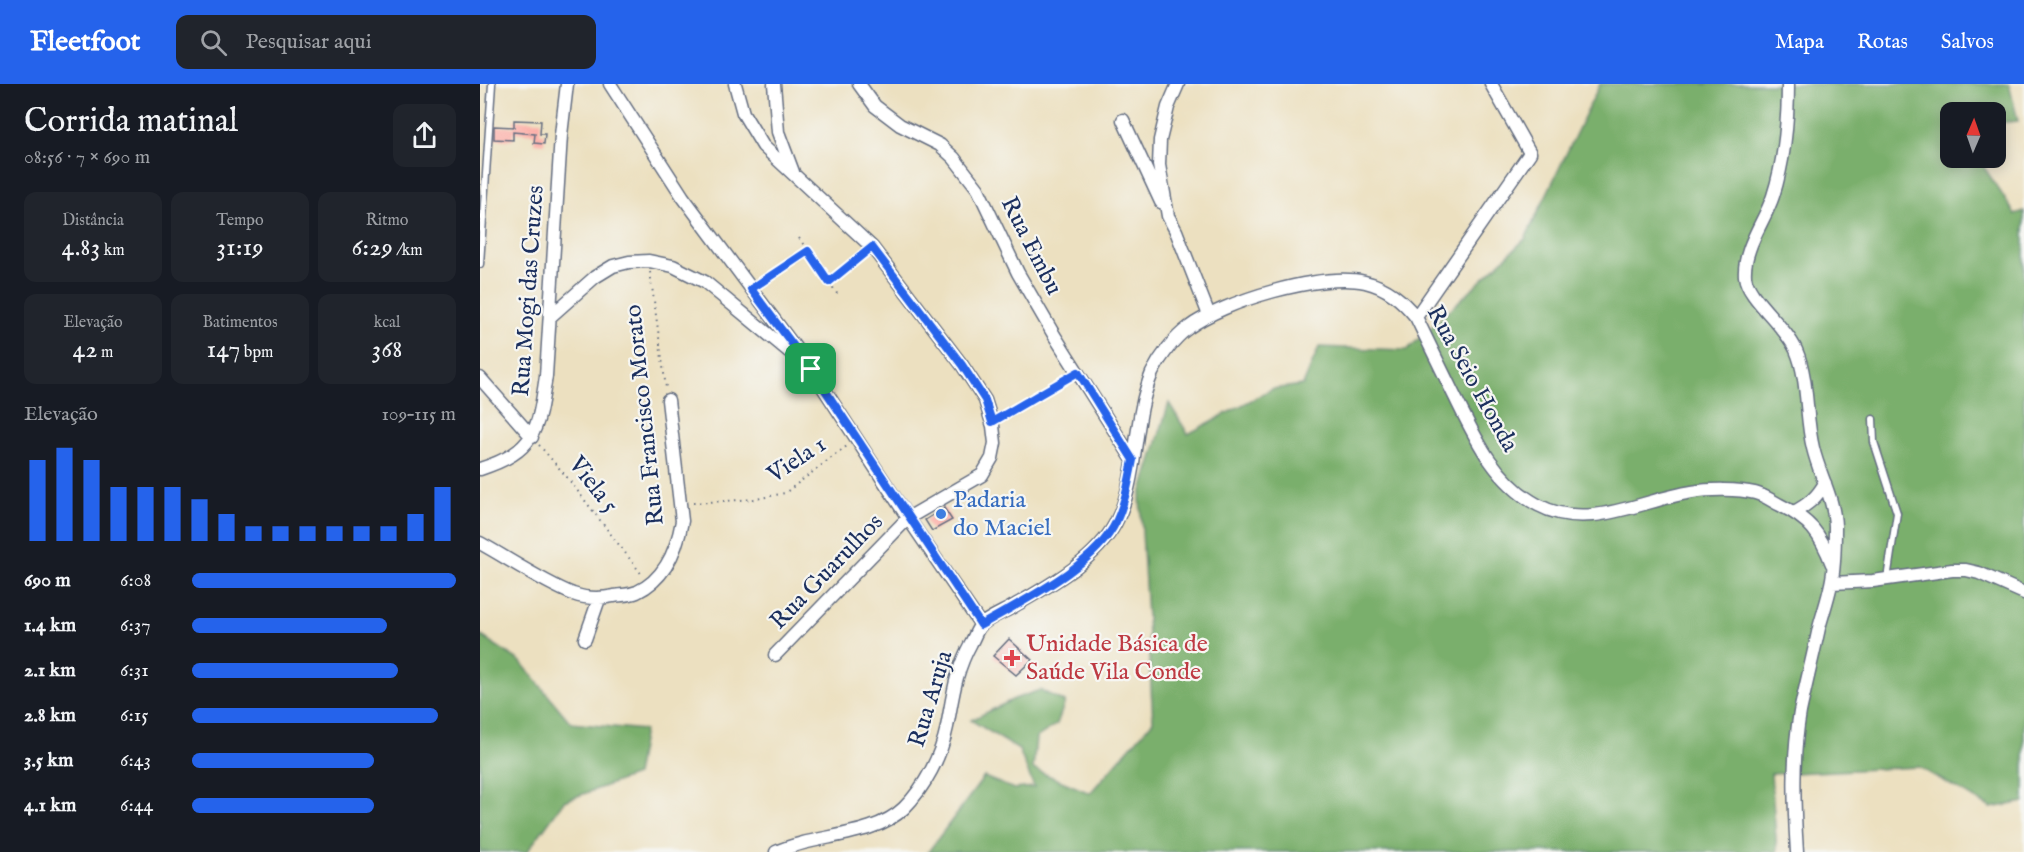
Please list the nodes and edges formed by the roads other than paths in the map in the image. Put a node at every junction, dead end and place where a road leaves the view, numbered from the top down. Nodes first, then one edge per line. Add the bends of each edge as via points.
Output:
1 (492, 84) edge
2 (567, 84) edge
3 (735, 84) edge
4 (774, 84) edge
5 (860, 84) edge
6 (1178, 84) edge
7 (1491, 84) edge
8 (1788, 84) edge
9 (609, 85) edge
10 (1124, 120) dead end
11 (794, 176) junction
12 (1168, 216) junction
13 (480, 264) edge
14 (1209, 315) junction
15 (551, 316) junction
16 (1416, 317) junction
17 (811, 369) junction
18 (480, 378) edge
19 (668, 400) road end
20 (1873, 418) dead end
21 (532, 437) junction
22 (1133, 460) junction
23 (480, 469) edge
24 (1825, 483) junction
25 (1794, 512) junction
26 (908, 518) junction
27 (480, 543) edge
28 (1832, 564) junction
29 (1887, 579) junction
30 (1832, 583) junction
31 (2024, 593) edge
32 (599, 599) junction
33 (981, 625) junction
34 (585, 639) dead end
35 (775, 655) dead end
36 (776, 852) edge
37 (1797, 852) edge

1 - 13 lane
2 - 15 street, Rua Mogi das Cruzes
3 - 11 street, Rua Guarulhos via 743,113 763,146
4 - 11 street via 778,132
5 - 22 street, Rua Embu via 875,106 892,119 940,144 978,189 1018,273
6 - 12 street via 1160,140 1159,165
7 - 16 street via 1530,153
8 - 24 street via 1787,134 1780,174 1747,257 1745,278 1750,293 1788,335 1796,351 1813,449
9 - 17 street via 683,197
10 - 12 street
11 - 26 street, Rua Guarulhos via 872,247 985,400 995,443 982,475
12 - 14 street
14 - 16 street, Rua Seio Honda via 1243,300 1312,282 1335,281 1364,282 1391,292
14 - 22 street, Rua Seio Honda via 1187,328 1165,351 1153,372 1142,406
15 - 17 street via 613,266 649,261 673,266 705,282
15 - 21 street, Rua Mogi das Cruzes via 540,416
16 - 25 street, Rua Seio Honda via 1479,445 1494,468 1537,505 1580,517 1714,490 1756,493
17 - 26 street
18 - 21 street
19 - 32 street, Rua Francisco Morato via 681,504 678,540 671,559 649,583 636,592
20 - 29 lane via 1874,442 1897,513
21 - 23 street via 517,453
22 - 33 street via 1123,504 1103,542 1045,588
24 - 25 street via 1812,502
24 - 28 street via 1834,510
25 - 28 street, Rua Seio Honda via 1819,535
26 - 33 street
26 - 35 street, Rua Guarulhos
27 - 32 street, Rua Francisco Morato via 565,590
28 - 30 street
29 - 30 street
29 - 31 street via 1966,570
30 - 37 street via 1800,713 1794,808
32 - 34 street
33 - 36 street, Rua Aruja via 961,661 939,754 904,808 873,827

